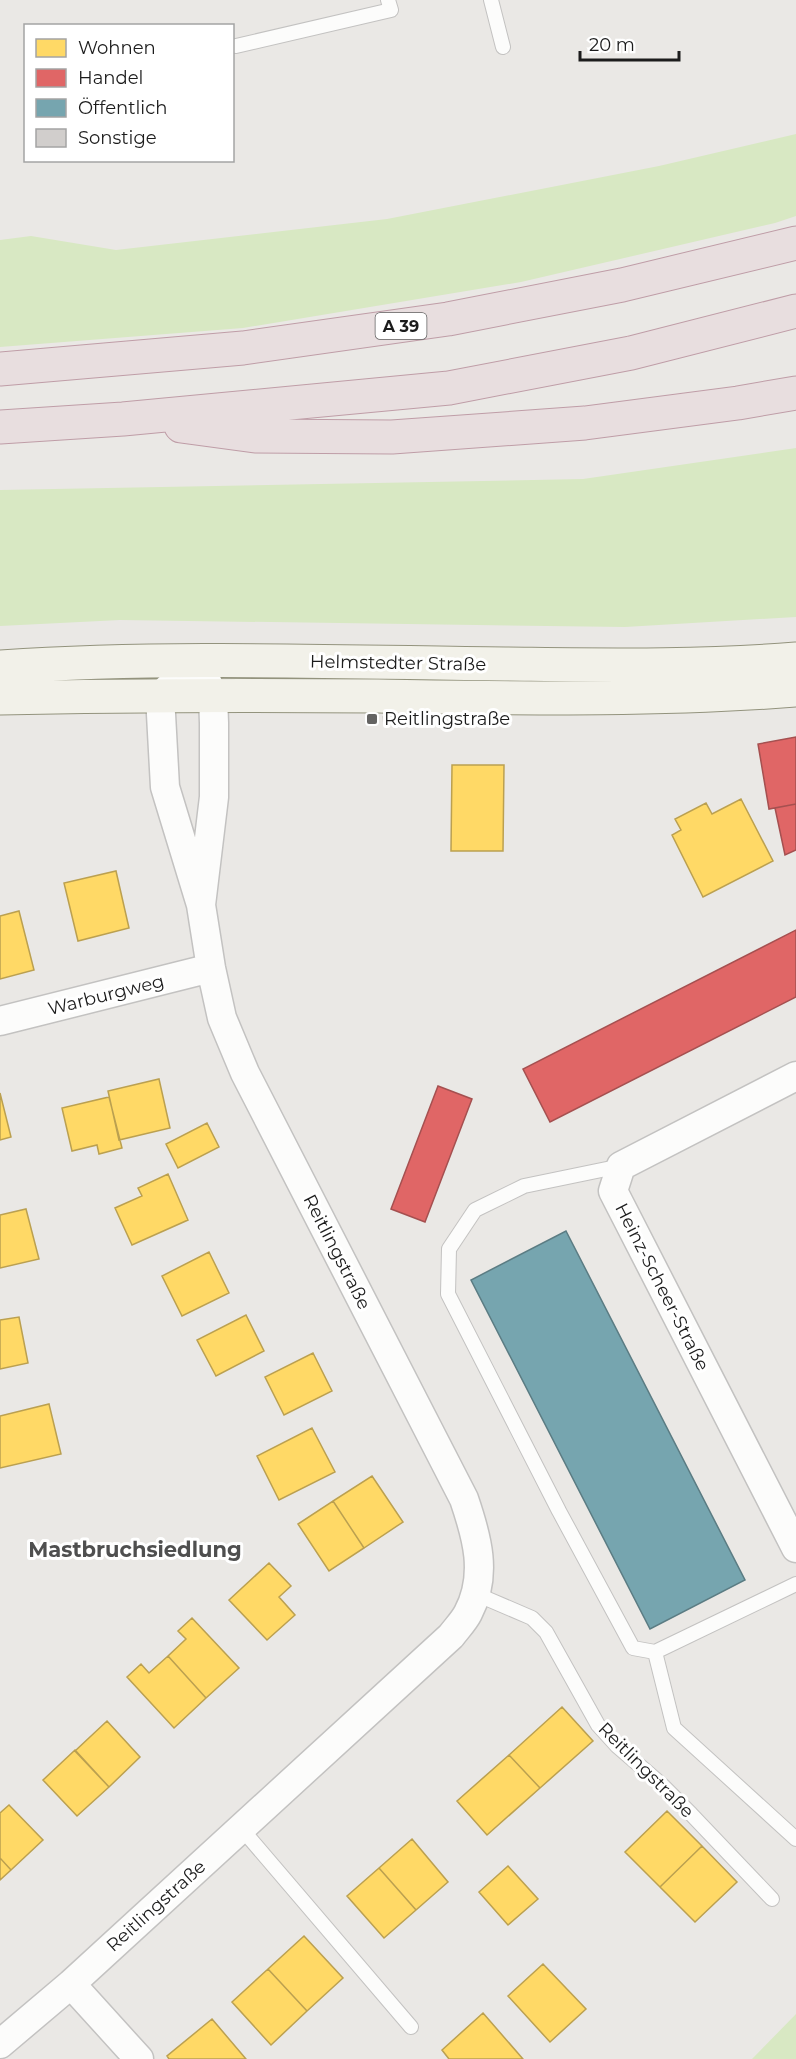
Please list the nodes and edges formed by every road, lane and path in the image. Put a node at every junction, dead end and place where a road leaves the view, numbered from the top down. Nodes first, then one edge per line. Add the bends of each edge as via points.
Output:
1 (388, 0) edge
2 (491, 0) edge
3 (236, 46) dead end
4 (503, 47) dead end
5 (796, 243) edge
6 (796, 311) edge
7 (0, 369) edge
8 (796, 393) edge
9 (123, 419) junction
10 (0, 426) edge
11 (796, 659) edge
12 (198, 660) junction
13 (0, 667) edge
14 (796, 690) edge
15 (160, 696) junction
16 (213, 696) junction
17 (0, 698) edge
18 (201, 905) junction
19 (211, 968) junction
20 (0, 1021) edge
21 (796, 1076) edge
22 (621, 1166) junction
23 (796, 1548) edge
24 (796, 1584) edge
25 (476, 1594) junction
26 (654, 1652) junction
27 (241, 1828) junction
28 (796, 1839) edge
29 (772, 1899) dead end
30 (71, 1984) junction
31 (411, 2027) dead end
32 (0, 2044) edge
33 (138, 2059) edge

1 - 3 lane via 391,10
2 - 4 lane
5 - 7 highway, A 39 via 621,285 448,319 243,348
6 - 9 highway via 631,353 449,388
8 - 9 highway via 585,423 392,436 255,436
9 - 10 highway
11 - 12 street, Helmstedter Straße via 671,666
12 - 13 street, Helmstedter Straße
12 - 15 street
12 - 16 street, Reitlingstraße
14 - 16 street, Helmstedter Straße via 532,698
15 - 16 street, Helmstedter Straße
15 - 17 street, Helmstedter Straße
15 - 18 street, Reitlingstraße via 165,787
16 - 18 street, Reitlingstraße via 214,796
18 - 19 street, Reitlingstraße
19 - 20 street, Warburgweg
19 - 25 street, Reitlingstraße via 222,1018 245,1073 464,1499 479,1552
21 - 22 street
22 - 23 street, Heinz-Scheer-Straße via 613,1191
22 - 26 lane via 524,1186 475,1210 449,1249 448,1294 633,1648
24 - 26 lane
25 - 27 street, Reitlingstraße via 468,1614 452,1635
25 - 29 lane, Reitlingstraße via 532,1618 546,1632 598,1725
26 - 28 lane via 674,1728
27 - 30 street, Reitlingstraße
27 - 31 lane
30 - 32 street, Reitlingstraße
30 - 33 street

